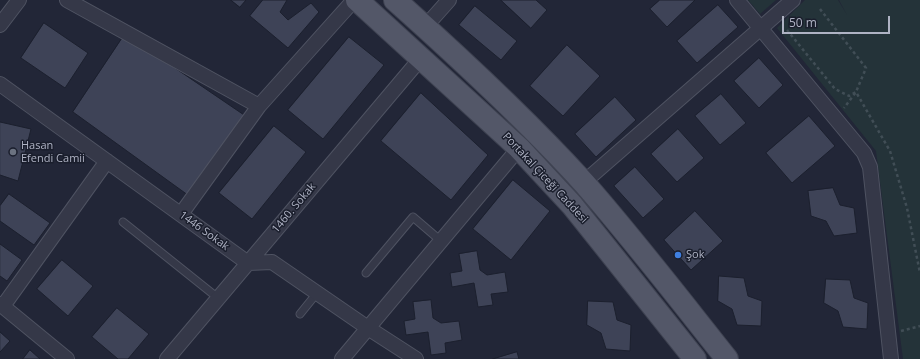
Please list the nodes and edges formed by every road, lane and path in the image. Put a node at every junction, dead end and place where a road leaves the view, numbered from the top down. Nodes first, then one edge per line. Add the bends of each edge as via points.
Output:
1 (19, 0) edge
2 (67, 0) edge
3 (356, 0) edge
4 (395, 0) edge
5 (449, 0) edge
6 (737, 0) edge
7 (793, 0) edge
8 (820, 9) dead end
9 (0, 25) edge
10 (425, 28) junction
11 (760, 28) junction
12 (421, 58) junction
13 (0, 84) edge
14 (856, 92) dead end
15 (259, 106) junction
16 (519, 148) junction
17 (107, 161) junction
18 (583, 183) junction
19 (181, 214) junction
20 (123, 222) dead end
21 (441, 241) junction
22 (248, 263) junction
23 (366, 273) dead end
24 (317, 293) junction
25 (218, 298) junction
26 (1, 305) edge
27 (300, 314) dead end
28 (368, 328) junction
29 (67, 359) edge
30 (167, 359) edge
31 (342, 359) edge
32 (416, 359) edge
33 (695, 359) edge
34 (727, 359) edge
35 (891, 359) edge

1 - 9 street
2 - 15 street
3 - 12 main road, Portakal Çiceği Caddesi
3 - 15 street
4 - 10 main road
5 - 10 street
6 - 11 street
7 - 11 street
8 - 14 path via 866,68
10 - 18 main road via 531,128
11 - 18 street
11 - 35 street via 864,153 870,167
12 - 16 main road, Portakal Çiceği Caddesi
12 - 22 street, 1460. Sokak
13 - 17 street, 1446 Sokak
15 - 19 street
16 - 21 street
16 - 33 main road, Portakal Çiceği Caddesi via 572,205
17 - 19 street, 1446 Sokak
17 - 26 street
18 - 34 main road
19 - 22 street, 1446 Sokak
20 - 25 lane
21 - 23 lane via 413,217
21 - 28 street
22 - 24 street via 272,262
22 - 25 street, 1460. Sokak
24 - 27 lane
24 - 28 street
25 - 30 street, 1460. Sokak
26 - 29 street
28 - 31 street
28 - 32 street

